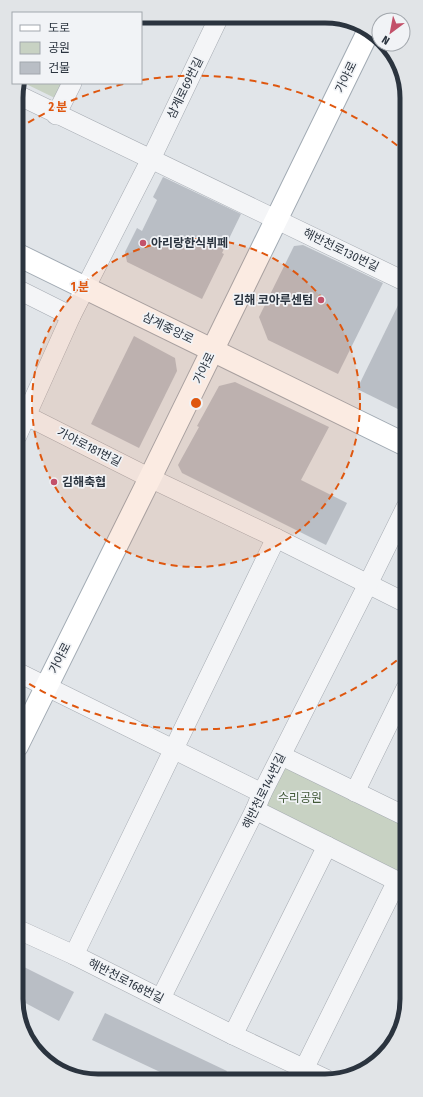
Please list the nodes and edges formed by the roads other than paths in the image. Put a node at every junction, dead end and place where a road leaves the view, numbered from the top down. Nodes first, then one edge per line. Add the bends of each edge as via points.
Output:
1 (216, 23) edge
2 (366, 36) edge
3 (71, 84) edge
4 (23, 98) edge
5 (56, 114) junction
6 (151, 159) junction
7 (277, 219) junction
8 (23, 257) edge
9 (400, 278) edge
10 (85, 288) junction
11 (23, 292) edge
12 (71, 316) junction
13 (213, 350) junction
14 (23, 411) edge
15 (23, 414) edge
16 (400, 442) edge
17 (150, 478) junction
18 (400, 519) edge
19 (276, 538) junction
20 (368, 584) junction
21 (400, 600) edge
22 (23, 675) edge
23 (46, 687) junction
24 (400, 700) edge
25 (23, 734) edge
26 (174, 749) junction
27 (282, 756) junction
28 (355, 792) junction
29 (262, 793) junction
30 (255, 810) junction
31 (400, 814) edge
32 (327, 846) junction
33 (400, 882) edge
34 (400, 887) edge
35 (23, 931) edge
36 (74, 955) junction
37 (161, 998) junction
38 (233, 1035) junction
39 (304, 1068) junction
40 (316, 1074) edge

1 - 6 street, 삼계로69번길
2 - 7 main road, 가야로
3 - 5 street
4 - 5 street
5 - 6 street
6 - 7 street, 해반천로130번길
6 - 10 street, 삼계로69번길
7 - 9 street, 해반천로130번길
7 - 13 main road, 가야로
8 - 10 main road, 삼계중앙로
10 - 12 street, 삼계로69번길
10 - 13 main road, 삼계중앙로
11 - 12 street
12 - 14 street, 삼계로69번길
13 - 16 main road, 삼계중앙로
13 - 17 main road, 가야로
15 - 17 street, 가야로181번길
17 - 19 street
17 - 23 main road, 가야로
18 - 20 street, 해반천로144번길
19 - 20 street
19 - 26 street
20 - 21 street
20 - 27 street, 해반천로144번길
22 - 23 street
23 - 25 main road, 가야로
23 - 26 street
24 - 28 street
26 - 29 street
26 - 36 street
27 - 28 street
27 - 29 street, 해반천로144번길
28 - 31 street
29 - 30 street, 해반천로144번길
30 - 32 street
30 - 37 street, 해반천로144번길
32 - 33 street
32 - 38 street
34 - 39 street
35 - 36 street, 해반천로168번길
36 - 37 street, 해반천로168번길
37 - 38 street, 해반천로168번길
38 - 39 street, 해반천로168번길
39 - 40 street, 해반천로168번길

